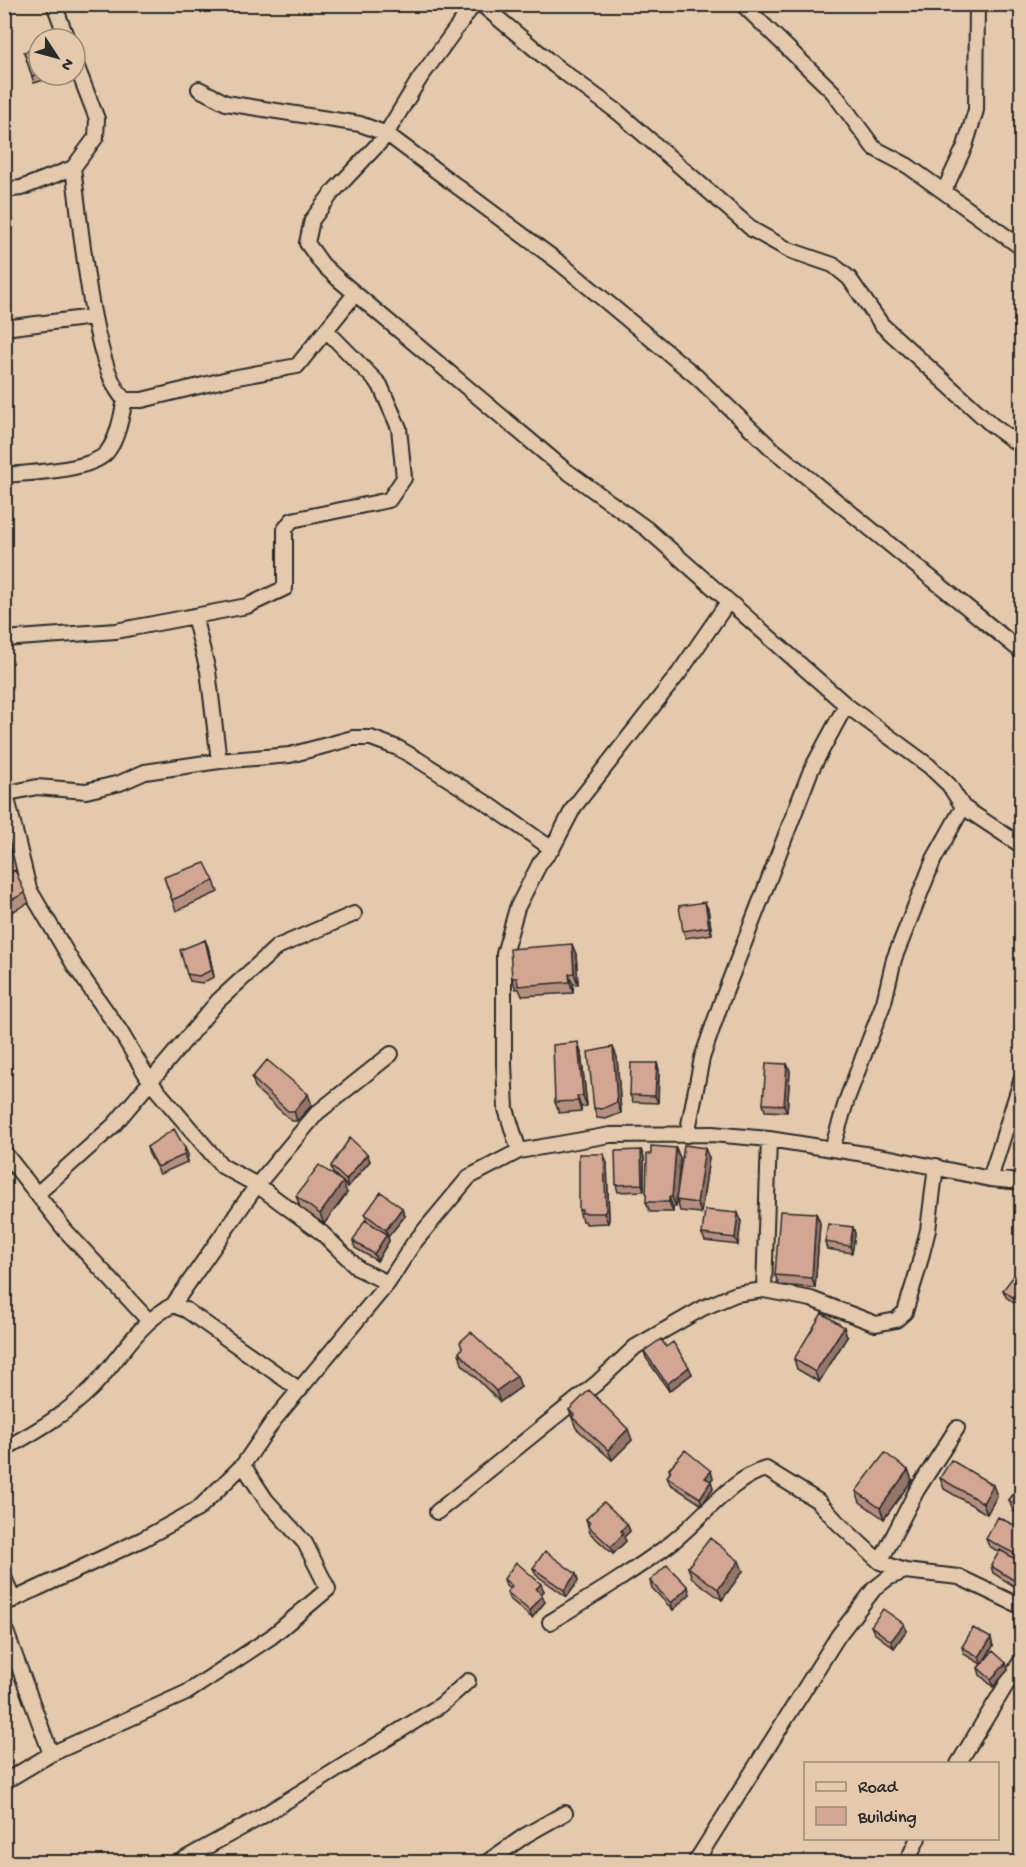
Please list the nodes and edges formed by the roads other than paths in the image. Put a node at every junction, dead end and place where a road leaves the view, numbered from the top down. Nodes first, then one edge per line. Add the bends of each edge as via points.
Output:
1 (54, 4) edge
2 (474, 4) edge
3 (481, 4) edge
4 (742, 4) edge
5 (977, 4) edge
6 (63, 27) edge
7 (85, 87) edge
8 (199, 89) dead end
9 (387, 134) junction
10 (73, 168) junction
11 (4, 190) edge
12 (944, 191) junction
13 (1022, 248) edge
14 (355, 294) junction
15 (93, 317) junction
16 (4, 328) edge
17 (327, 331) junction
18 (125, 400) junction
19 (1022, 447) edge
20 (4, 475) edge
21 (728, 602) junction
22 (194, 616) junction
23 (4, 639) edge
24 (1022, 652) edge
25 (846, 705) junction
26 (219, 760) junction
27 (5, 794) edge
28 (963, 807) junction
29 (1022, 846) edge
30 (552, 849) junction
31 (354, 914) dead end
32 (391, 1054) dead end
33 (1022, 1078) edge
34 (151, 1083) junction
35 (687, 1135) junction
36 (769, 1139) junction
37 (832, 1149) junction
38 (519, 1151) junction
39 (4, 1152) edge
40 (936, 1166) junction
41 (990, 1179) junction
42 (1022, 1182) edge
43 (257, 1185) junction
44 (37, 1194) junction
45 (388, 1283) junction
46 (764, 1290) junction
47 (173, 1305) junction
48 (149, 1321) junction
49 (300, 1389) junction
50 (957, 1428) dead end
51 (4, 1449) edge
52 (243, 1465) junction
53 (436, 1512) dead end
54 (880, 1562) junction
55 (904, 1571) junction
56 (4, 1576) edge
57 (9, 1602) edge
58 (1022, 1607) edge
59 (550, 1622) dead end
60 (4, 1626) edge
61 (1022, 1659) edge
62 (468, 1681) dead end
63 (51, 1754) junction
64 (959, 1762) edge
65 (4, 1782) edge
66 (566, 1813) dead end
67 (918, 1840) edge
68 (696, 1861) dead end
69 (179, 1863) edge
70 (486, 1863) edge
71 (907, 1863) edge

1 - 6 street
2 - 9 street via 420,78
3 - 19 street via 620,113 753,230 789,250 833,266 849,278 882,325 984,418
4 - 12 street via 833,92 874,148
5 - 12 street via 976,110
7 - 10 street via 98,128
8 - 9 street via 226,103 360,124
9 - 14 street via 332,193 308,230 311,250
9 - 24 street via 560,263 697,377 770,447
10 - 11 street via 21,188
10 - 15 street
12 - 13 street
14 - 17 street
14 - 21 street via 564,469 647,529
15 - 16 street
15 - 18 street via 109,373
17 - 18 street via 305,359 286,370 232,378 142,400
17 - 22 street via 380,385 399,428 404,478 389,500 292,520 285,529 285,588 247,606
18 - 20 street via 117,434 106,454 87,464
21 - 25 street
21 - 30 street via 680,673 574,807
22 - 23 street via 116,631
22 - 26 street via 208,671
25 - 28 street via 929,766 949,785
25 - 35 street via 811,770 721,1003 702,1058
26 - 27 street via 145,772 86,791 37,787
26 - 30 street via 290,755 353,738 371,738 417,759
27 - 34 street via 29,890
28 - 29 street
28 - 37 street via 934,859 894,959 884,1002
30 - 38 street via 540,863 517,908 504,954 506,1109
31 - 34 street via 277,947 218,1001
32 - 43 street via 317,1113
33 - 41 street
34 - 43 street via 222,1166
34 - 44 street via 88,1150
35 - 36 street
35 - 38 street via 610,1135
36 - 37 street
36 - 46 street
37 - 40 street
38 - 45 street via 469,1177 413,1244
39 - 44 street
40 - 41 street
40 - 46 street via 928,1230 917,1273 905,1312 896,1320 876,1324 811,1299
41 - 42 street
43 - 45 street via 322,1233 359,1269
43 - 47 street
44 - 48 street
45 - 49 street
46 - 53 street via 736,1294 703,1308 635,1347 589,1390
47 - 48 street
47 - 49 street via 186,1310
48 - 51 street via 71,1408
49 - 52 street
50 - 54 street via 917,1490
52 - 57 street via 198,1509
52 - 63 street via 266,1500 305,1543 328,1589 271,1637 186,1693
54 - 55 street
54 - 59 street via 818,1501 766,1469 731,1489 673,1542 635,1570
55 - 58 street via 959,1577
55 - 68 street via 874,1589 845,1627
56 - 57 street
60 - 63 street
61 - 64 street
62 - 69 street via 441,1705 260,1818
63 - 65 street
66 - 70 street
67 - 71 street

